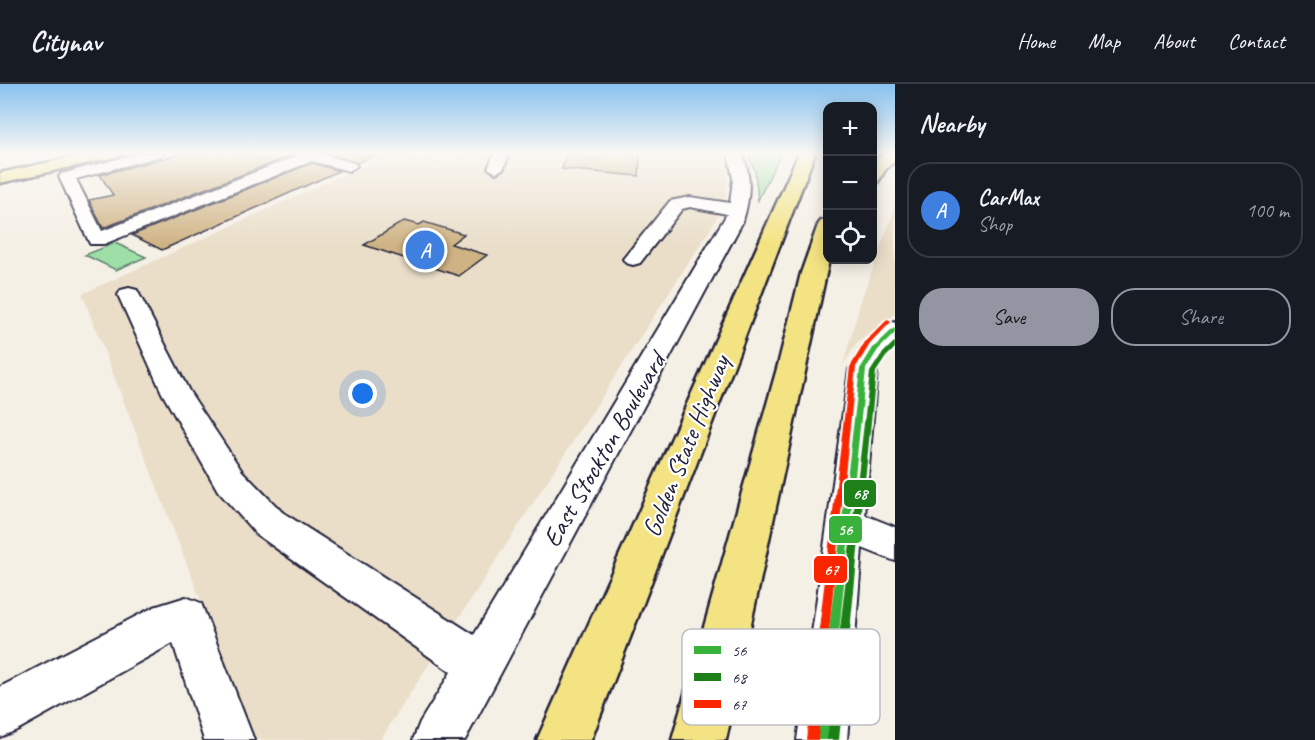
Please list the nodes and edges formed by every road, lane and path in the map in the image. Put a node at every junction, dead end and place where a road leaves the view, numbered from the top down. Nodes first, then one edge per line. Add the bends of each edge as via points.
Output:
1 (70, 184) edge
2 (234, 184) edge
3 (742, 184) edge
4 (792, 184) edge
5 (794, 184) edge
6 (789, 196) junction
7 (738, 210) junction
8 (633, 259) dead end
9 (820, 263) edge
10 (129, 295) dead end
11 (895, 330) edge
12 (845, 523) junction
13 (895, 544) edge
14 (727, 629) edge
15 (834, 629) edge
16 (480, 665) junction
17 (0, 713) edge
18 (703, 725) edge
19 (824, 725) edge
20 (229, 740) edge
21 (438, 740) edge
22 (564, 740) edge
23 (699, 740) edge
24 (822, 740) edge

1 - 2 street via 97,240
3 - 7 street, East Stockton Boulevard
4 - 6 main road
5 - 6 main road, Golden State Highway
6 - 22 main road, Golden State Highway
7 - 8 street via 690,202 676,205
7 - 16 street, East Stockton Boulevard
9 - 14 main road
10 - 16 street via 176,393 230,481 269,523
11 - 12 street via 875,349 863,369
12 - 13 street
12 - 15 street
16 - 21 street, East Stockton Boulevard
17 - 20 street via 170,622 186,618
18 - 23 main road
19 - 24 street

